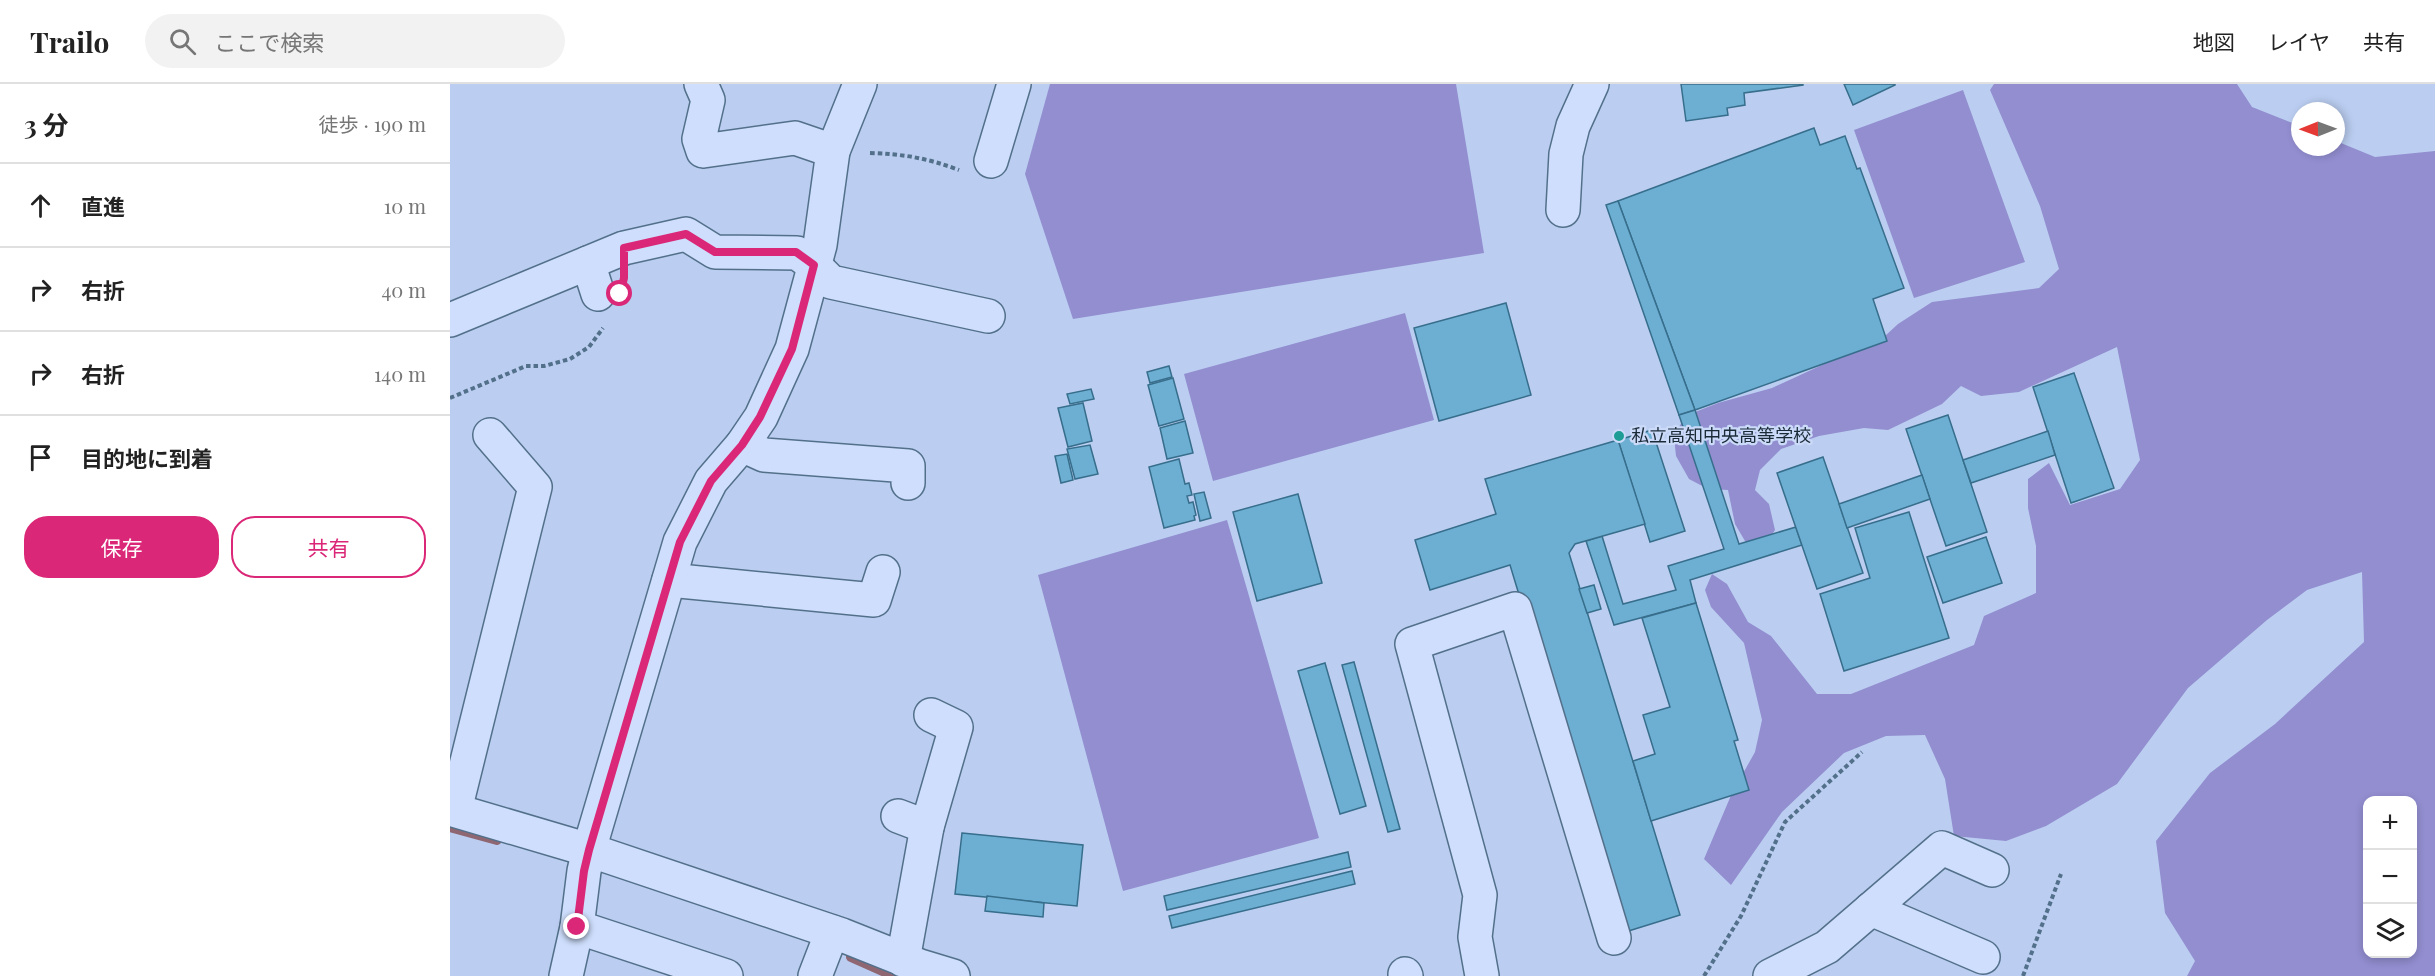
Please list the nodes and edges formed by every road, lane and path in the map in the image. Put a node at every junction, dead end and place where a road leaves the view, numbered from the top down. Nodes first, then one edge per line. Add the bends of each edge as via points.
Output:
1 (701, 84) edge
2 (860, 84) edge
3 (1014, 84) edge
4 (1592, 84) edge
5 (833, 151) junction
6 (976, 166) joint
7 (1563, 210) dead end
8 (588, 263) junction
9 (814, 265) junction
10 (598, 294) dead end
11 (988, 316) dead end
12 (451, 317) edge
13 (606, 325) dead end
14 (450, 398) edge
15 (490, 435) dead end
16 (742, 445) junction
17 (908, 483) dead end
18 (883, 572) dead end
19 (669, 580) junction
20 (931, 715) dead end
21 (1862, 752) dead end
22 (452, 810) edge
23 (589, 850) junction
24 (1992, 870) dead end
25 (2061, 874) dead end
26 (1871, 909) junction
27 (577, 927) junction
28 (832, 932) junction
29 (1614, 938) dead end
30 (1983, 957) dead end
31 (903, 960) junction
32 (566, 976) edge
33 (726, 976) edge
34 (815, 976) edge
35 (953, 976) edge
36 (1482, 976) edge
37 (1704, 976) edge
38 (1770, 976) edge
39 (2023, 976) edge

1 - 5 street via 708,100 699,139 703,151 795,138
2 - 5 street
3 - 6 street
4 - 7 street via 1573,126 1566,154
5 - 6 path via 904,154
5 - 9 street
8 - 9 street via 624,248 686,234 715,252 796,252
8 - 10 street
8 - 12 street
9 - 11 street via 831,282
9 - 16 street via 792,349 760,417
13 - 14 path via 589,347 570,359 526,366
15 - 22 street via 535,487
16 - 17 street via 764,455 908,466
16 - 19 street via 711,481 680,542
18 - 19 street via 873,600
19 - 23 street
20 - 31 street via 956,727 913,821
21 - 37 path via 1785,822 1741,916
22 - 23 street
23 - 27 street
23 - 28 street
24 - 26 street via 1942,848
25 - 39 path
26 - 30 street
26 - 38 street via 1827,947
27 - 32 street
27 - 33 street
28 - 31 street
28 - 34 street
29 - 36 street via 1515,609 1412,644 1480,895 1475,937
31 - 35 street

